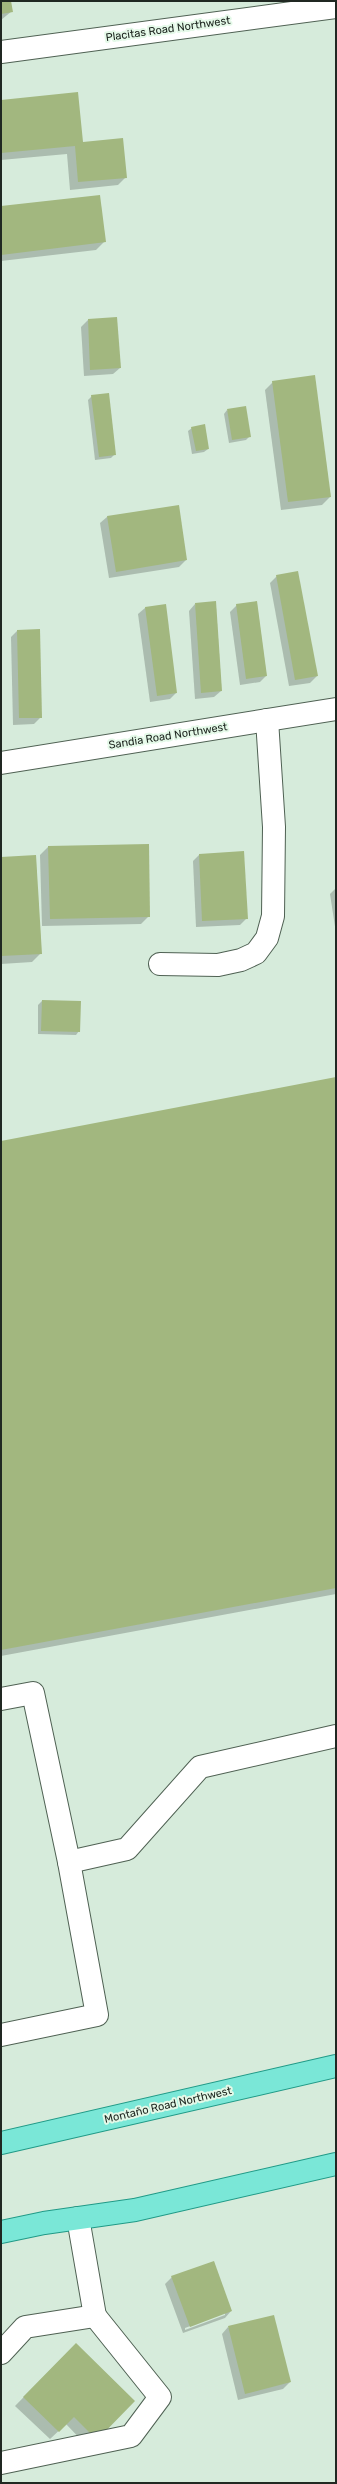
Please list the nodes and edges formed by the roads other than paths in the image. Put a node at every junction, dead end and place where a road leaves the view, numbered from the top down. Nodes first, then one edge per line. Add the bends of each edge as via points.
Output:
1 (336, 7) edge
2 (1, 52) edge
3 (336, 709) edge
4 (267, 720) junction
5 (1, 763) edge
6 (160, 964) dead end
7 (1, 1699) edge
8 (336, 1736) edge
9 (69, 1862) junction
10 (1, 2035) edge
11 (336, 2066) edge
12 (1, 2143) edge
13 (336, 2164) edge
14 (78, 2218) junction
15 (1, 2232) edge
16 (95, 2316) junction
17 (1, 2353) edge
18 (1, 2463) edge

1 - 2 street, Placitas Road Northwest
3 - 4 street, Sandia Road Northwest
4 - 5 street, Sandia Road Northwest
4 - 6 street via 274,827 273,916 267,938 256,953 241,960 218,965
7 - 9 street via 33,1693
8 - 9 street via 200,1767 127,1849
9 - 10 street via 97,2015
11 - 12 main road, Montaño Road Northwest
13 - 14 main road via 136,2210
14 - 15 main road
14 - 16 street
16 - 17 street via 25,2327
16 - 18 street via 160,2397 131,2436

